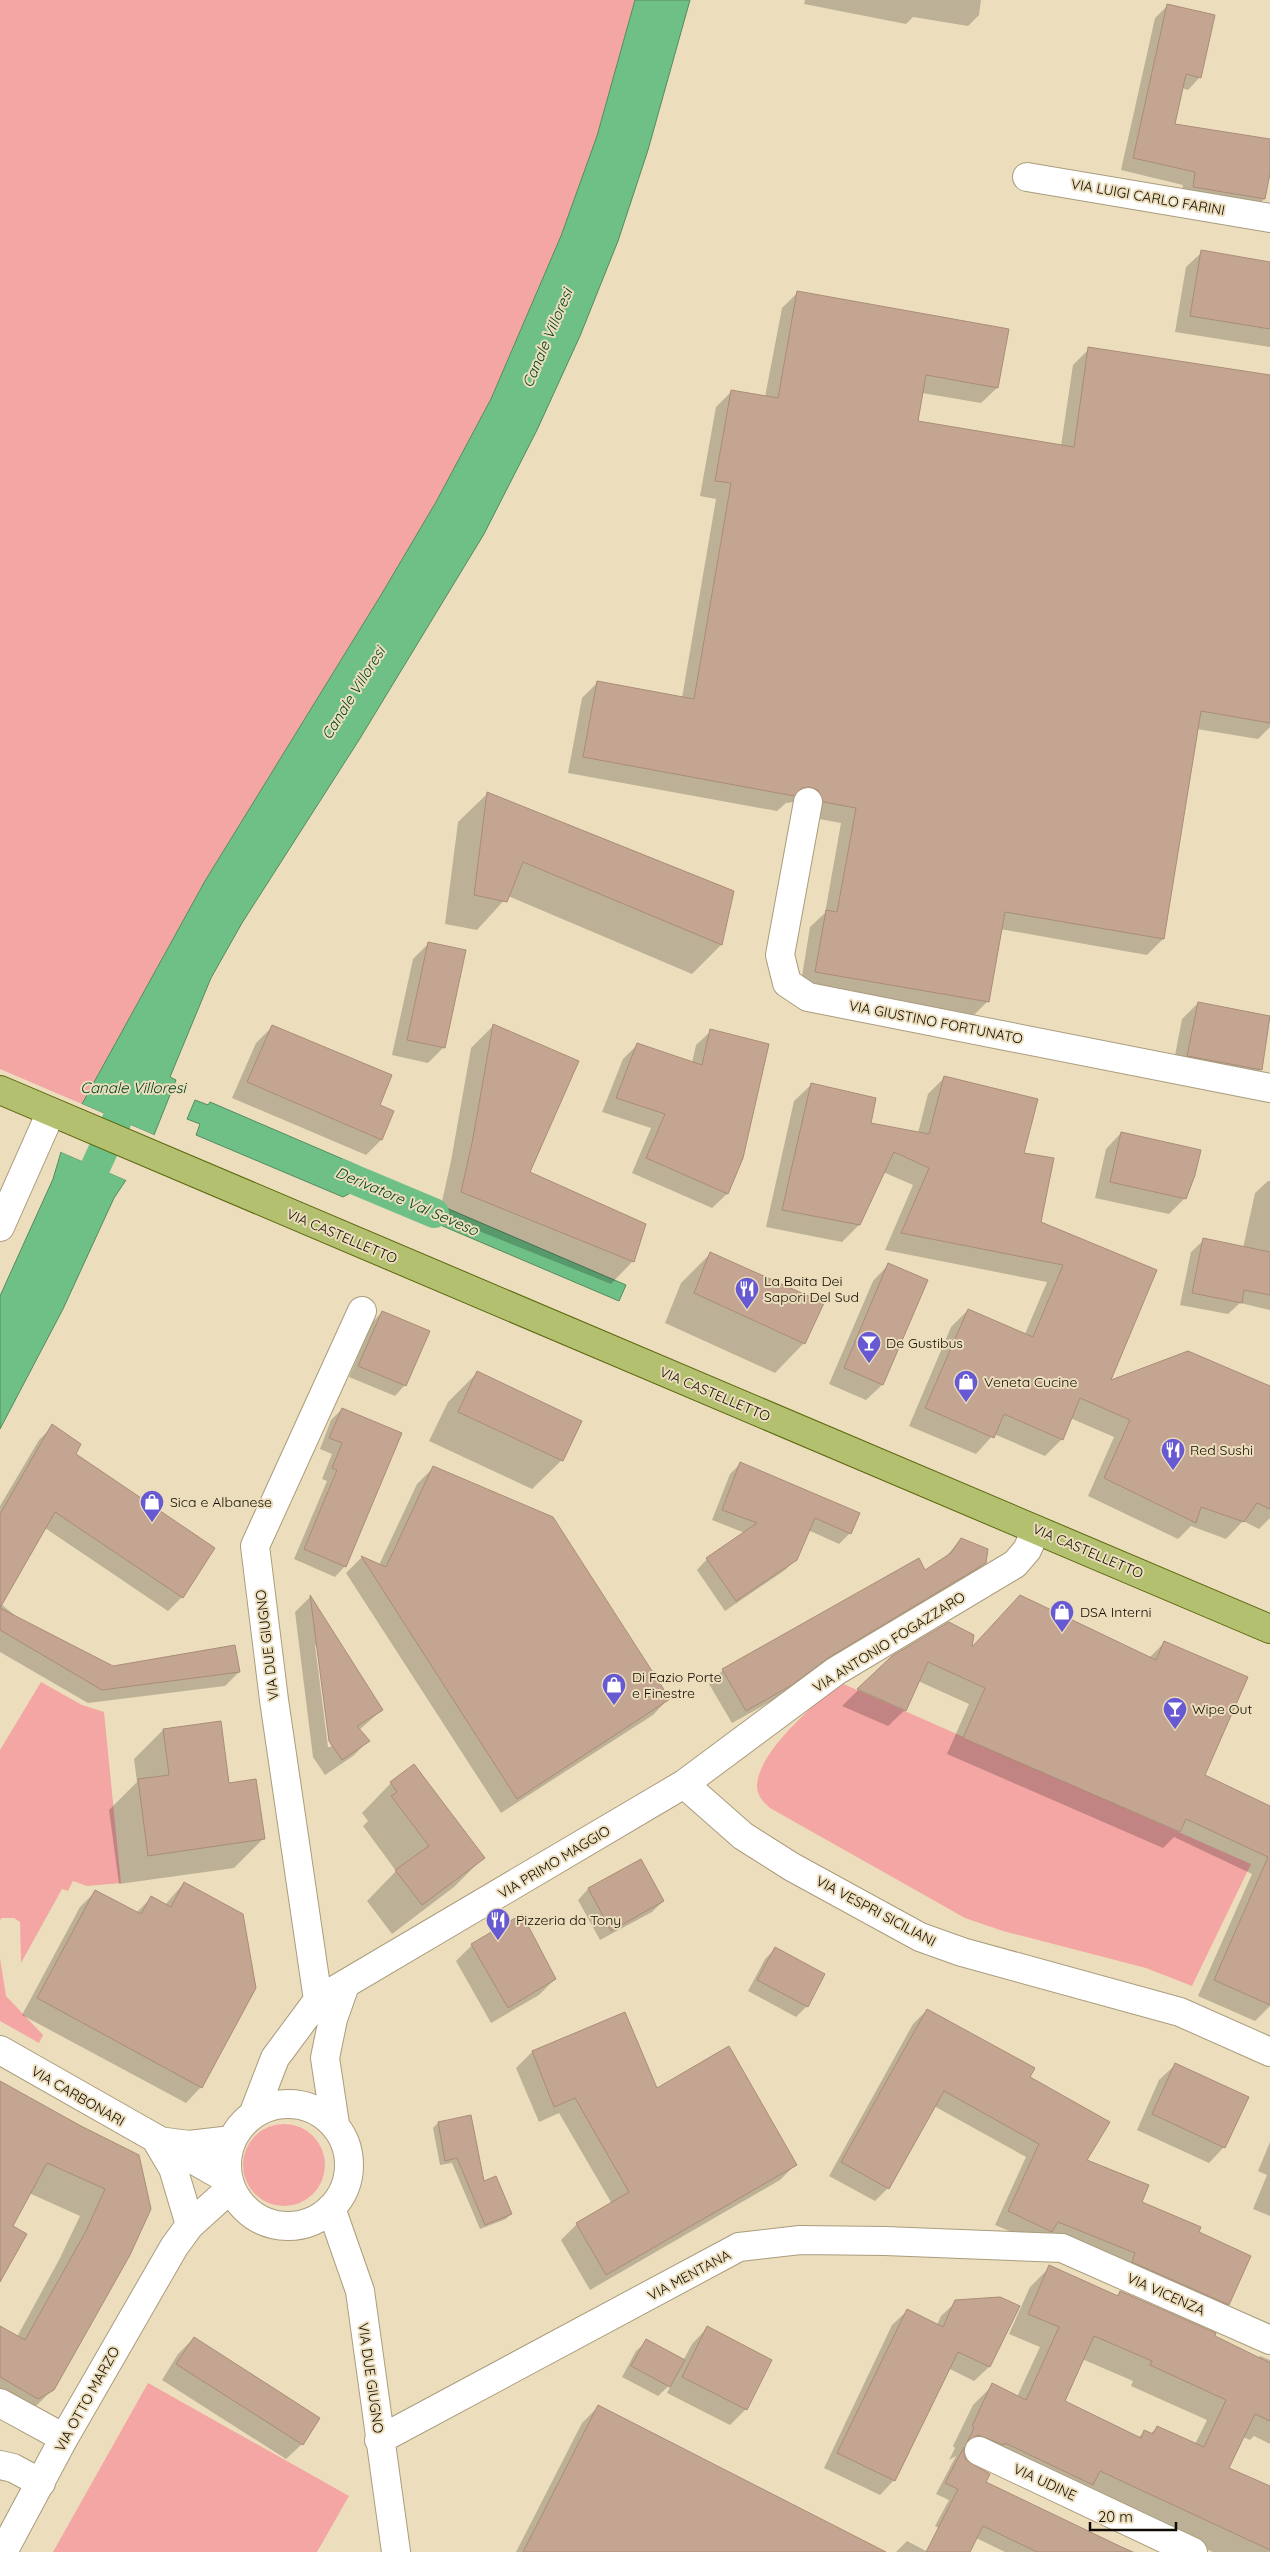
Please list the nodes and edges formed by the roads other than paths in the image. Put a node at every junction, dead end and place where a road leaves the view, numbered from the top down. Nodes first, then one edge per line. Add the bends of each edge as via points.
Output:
1 (1027, 176) dead end
2 (1270, 218) edge
3 (808, 802) dead end
4 (1270, 1088) edge
5 (0, 1090) edge
6 (62, 1117) junction
7 (0, 1227) edge
8 (362, 1311) dead end
9 (1036, 1530) junction
10 (1270, 1629) edge
11 (684, 1784) junction
12 (345, 1985) junction
13 (318, 2000) junction
14 (0, 2050) edge
15 (1270, 2052) edge
16 (253, 2115) junction
17 (335, 2124) junction
18 (232, 2140) junction
19 (157, 2141) junction
20 (233, 2190) junction
21 (331, 2208) junction
22 (190, 2225) junction
23 (174, 2247) junction
24 (1062, 2248) joint
25 (1270, 2340) edge
26 (0, 2403) edge
27 (64, 2438) junction
28 (379, 2440) junction
29 (979, 2451) dead end
30 (0, 2465) edge
31 (42, 2483) junction
32 (3, 2552) edge
33 (396, 2552) edge
34 (1193, 2552) edge

1 - 2 street, VIA LUIGI CARLO FARINI
3 - 4 street, VIA GIUSTINO FORTUNATO via 780,955 787,983 808,998
5 - 6 main road, VIA CASTELLETTO
6 - 7 street
6 - 9 main road, VIA CASTELLETTO
8 - 13 street, VIA DUE GIUGNO via 255,1546
9 - 10 main road, VIA CASTELLETTO
9 - 11 street, VIA ANTONIO FOGAZZARO via 1015,1564 836,1672
11 - 12 street, VIA PRIMO MAGGIO
11 - 15 street, VIA VESPRI SICILIANI via 743,1836 792,1867 920,1937 962,1952 1180,2012
12 - 13 street
12 - 17 street via 333,2019 325,2058
13 - 16 street via 275,2058
14 - 19 street, VIA CARBONARI
16 - 17 street via 281,2104 296,2104 324,2114
16 - 18 street
17 - 21 street via 345,2140 349,2158 348,2176 342,2193
18 - 19 street, VIA CARBONARI via 189,2145
18 - 20 street via 227,2167
19 - 20 street, VIA CARBONARI
19 - 22 street, VIA CARBONARI via 173,2168
20 - 21 street via 254,2216 273,2224 294,2226 314,2220
20 - 22 street, VIA OTTO MARZO
20 - 23 street, VIA OTTO MARZO via 215,2211
21 - 28 street, VIA DUE GIUGNO via 360,2291
22 - 23 street, VIA OTTO MARZO
23 - 27 street, VIA OTTO MARZO
24 - 25 street, VIA VICENZA
24 - 28 street, VIA MENTANA via 819,2240 740,2248
26 - 27 street
27 - 31 street, VIA OTTO MARZO
28 - 33 street, VIA DUE GIUGNO
29 - 34 street, VIA UDINE
30 - 31 street
31 - 32 street, VIA OTTO MARZO

